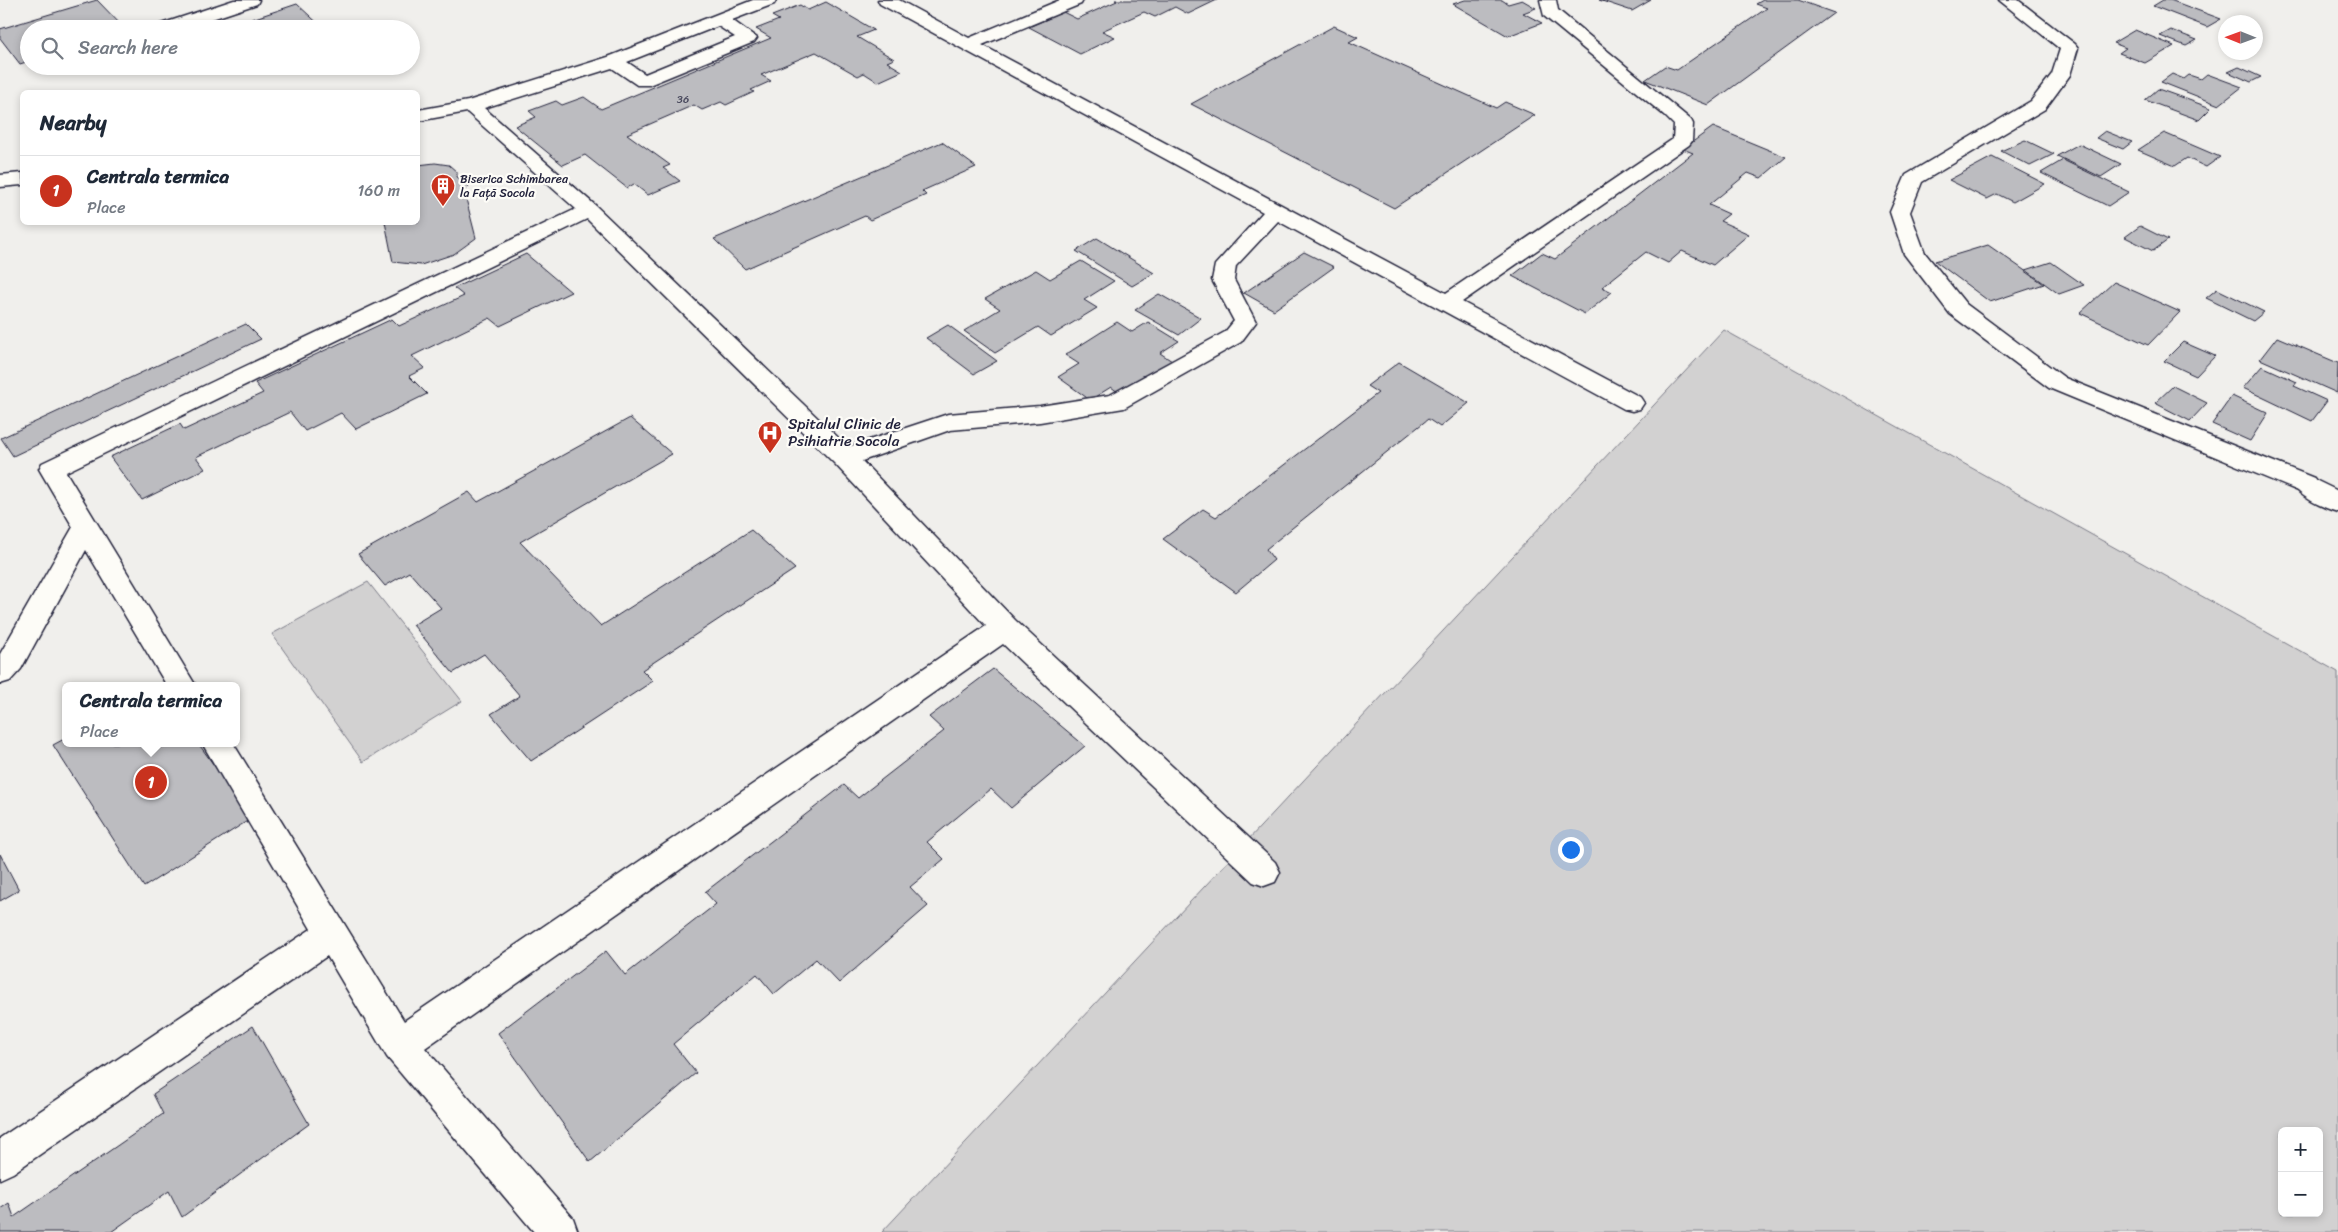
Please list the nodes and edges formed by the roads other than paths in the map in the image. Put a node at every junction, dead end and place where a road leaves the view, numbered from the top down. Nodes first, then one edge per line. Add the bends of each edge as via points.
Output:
1 (251, 0) edge
2 (768, 0) edge
3 (886, 0) edge
4 (1075, 0) edge
5 (1548, 0) edge
6 (2007, 0) edge
7 (719, 19) junction
8 (191, 20) edge
9 (969, 44) junction
10 (614, 61) junction
11 (471, 106) junction
12 (420, 116) edge
13 (20, 179) edge
14 (0, 181) edge
15 (589, 210) junction
16 (1276, 211) junction
17 (1446, 303) junction
18 (1632, 403) dead end
19 (844, 458) junction
20 (2338, 503) edge
21 (86, 527) junction
22 (1005, 628) junction
23 (0, 673) edge
24 (180, 682) edge
25 (219, 747) edge
26 (1264, 872) dead end
27 (332, 934) junction
28 (399, 1045) junction
29 (0, 1160) edge
30 (559, 1232) edge

1 - 8 street
2 - 7 street
3 - 9 street
4 - 9 street
5 - 17 street via 1550,12 1672,111 1684,124 1682,140
6 - 20 street via 2069,48 2061,75 2038,105 1913,179 1900,212 1915,254 1958,309 2057,383 2305,484
7 - 10 street
7 - 10 street via 748,38 642,81
9 - 16 street
10 - 11 street
11 - 12 street
11 - 15 street
13 - 14 street
15 - 19 street
15 - 21 street via 51,469
16 - 17 street
16 - 19 street via 1226,265 1223,280 1245,322 1233,338 1116,402 1040,414 948,422
17 - 18 street
19 - 22 street
21 - 23 street via 11,661
21 - 24 street
22 - 26 street
22 - 28 street
25 - 27 street
27 - 28 street
27 - 29 street
28 - 30 street

